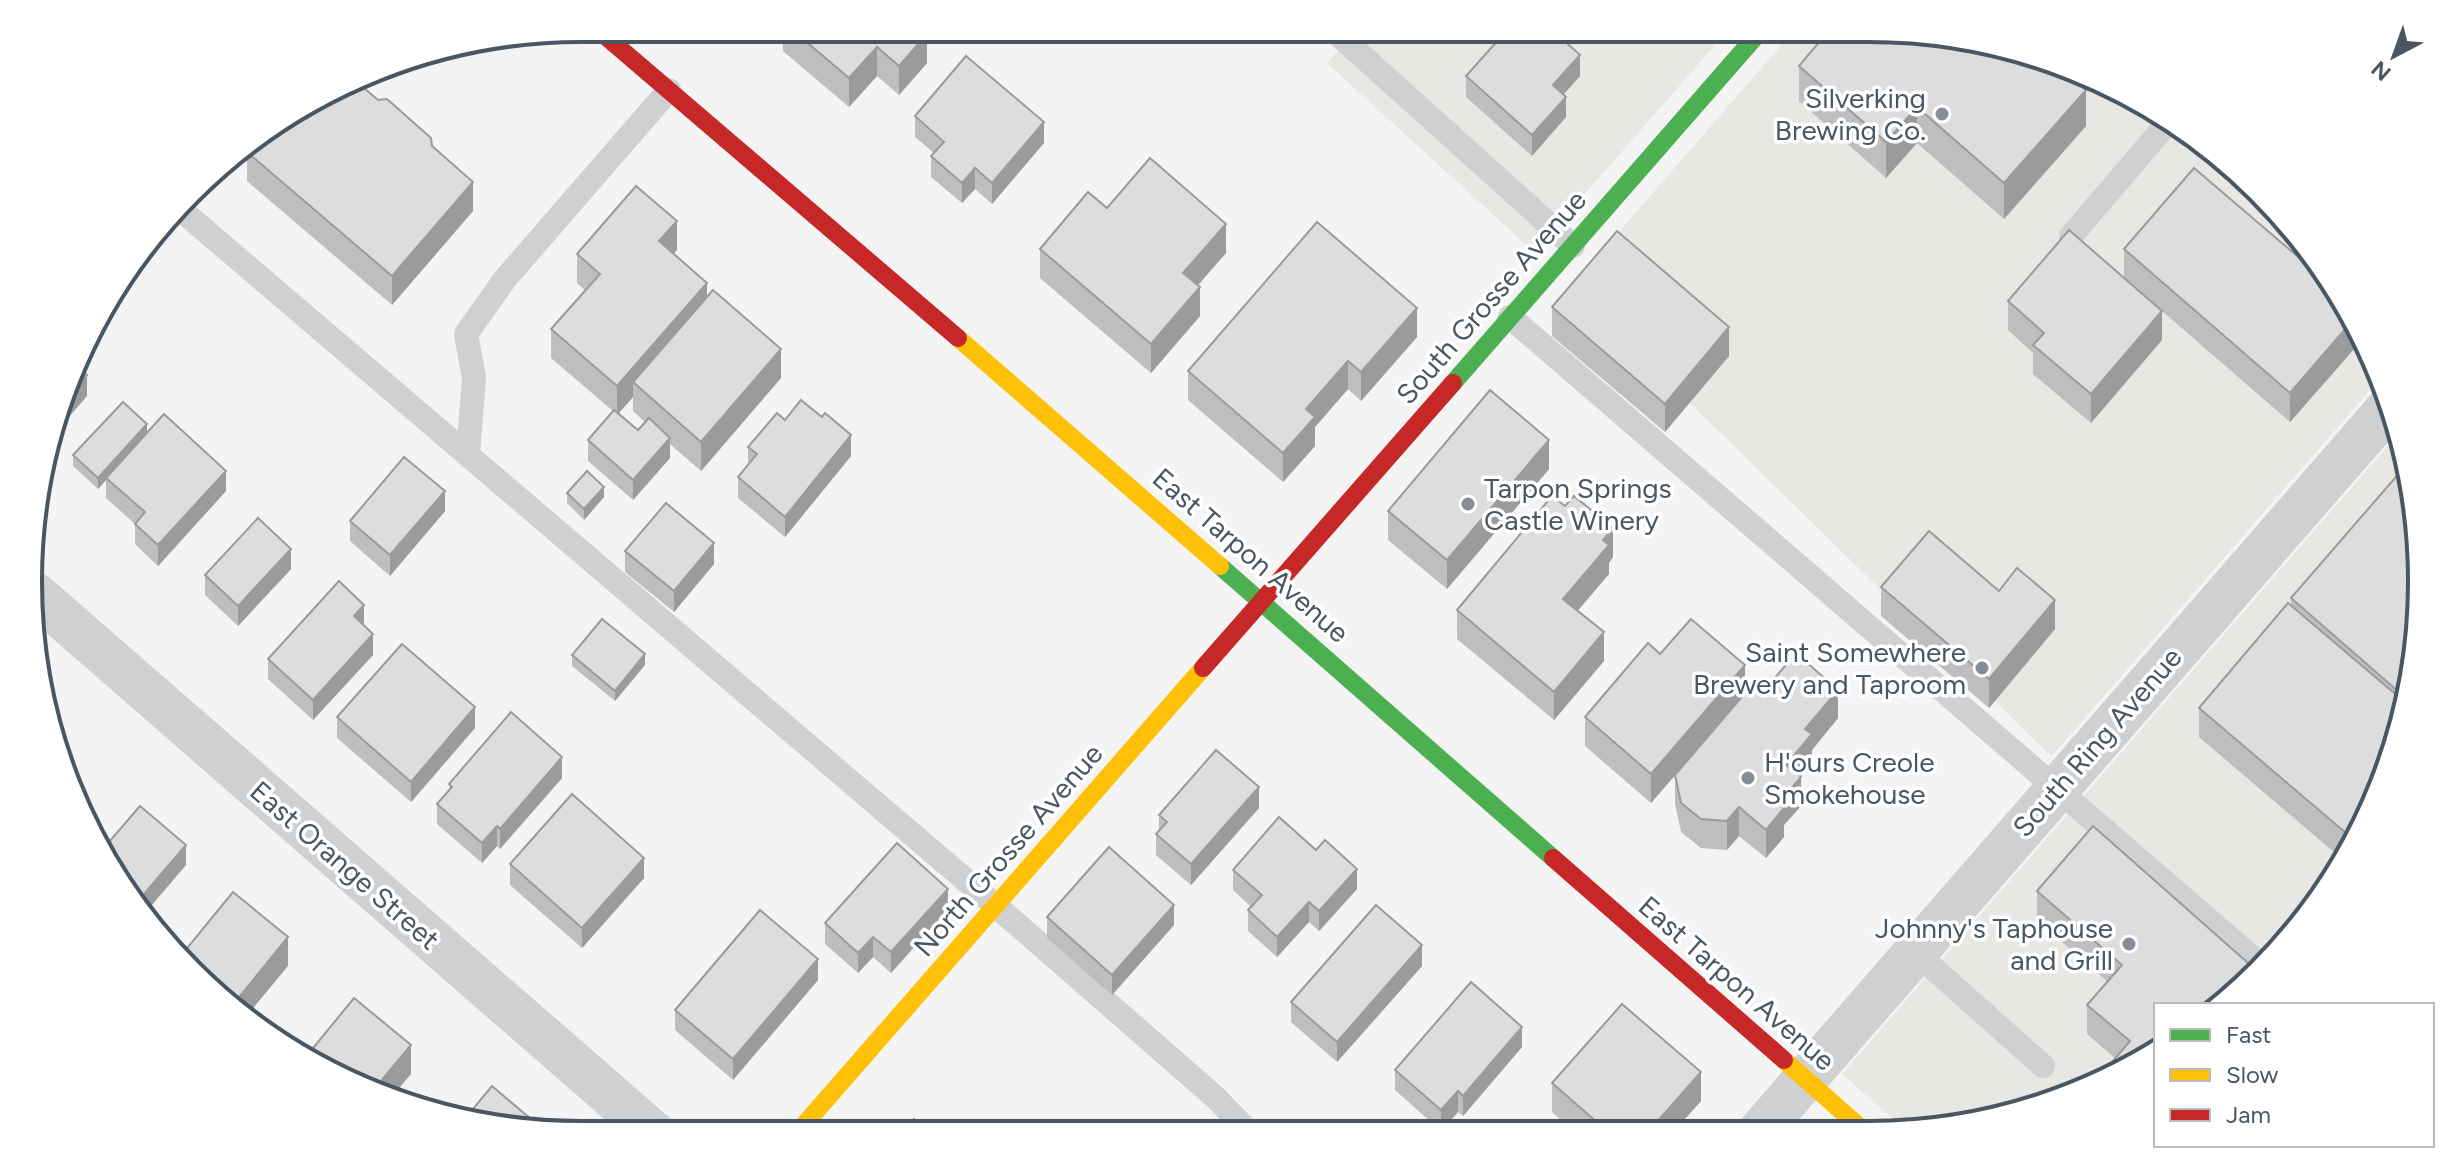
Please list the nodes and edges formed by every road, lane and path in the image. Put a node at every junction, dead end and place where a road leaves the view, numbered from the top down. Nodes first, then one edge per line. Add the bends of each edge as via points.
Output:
1 (612, 42) edge
2 (1347, 42) edge
3 (1751, 42) edge
4 (669, 90) junction
5 (2162, 129) edge
6 (186, 215) edge
7 (2071, 236) edge
8 (1573, 246) junction
9 (1510, 317) junction
10 (2382, 416) edge
11 (468, 455) junction
12 (43, 601) edge
13 (1262, 602) junction
14 (2056, 790) junction
15 (996, 906) junction
16 (1915, 952) junction
17 (2254, 959) edge
18 (2043, 1066) dead end
19 (1804, 1079) junction
20 (640, 1121) edge
21 (807, 1121) edge
22 (1238, 1121) edge
23 (1768, 1121) edge
24 (1853, 1121) edge

1 - 4 main road, East Tarpon Avenue
2 - 8 lane
3 - 8 main road, South Grosse Avenue
4 - 11 lane via 505,279 466,334 474,378
4 - 13 main road, East Tarpon Avenue
5 - 7 lane
6 - 11 lane
8 - 9 main road, South Grosse Avenue
9 - 13 main road, South Grosse Avenue
9 - 14 lane
10 - 14 street, South Ring Avenue
11 - 15 lane
12 - 20 street, East Orange Street
13 - 15 main road, North Grosse Avenue
13 - 19 main road, East Tarpon Avenue
14 - 16 street, South Ring Avenue
14 - 17 lane
15 - 21 main road, North Grosse Avenue
15 - 22 lane
16 - 18 lane
16 - 19 street, South Ring Avenue
19 - 23 street, South Ring Avenue
19 - 24 main road, East Tarpon Avenue

